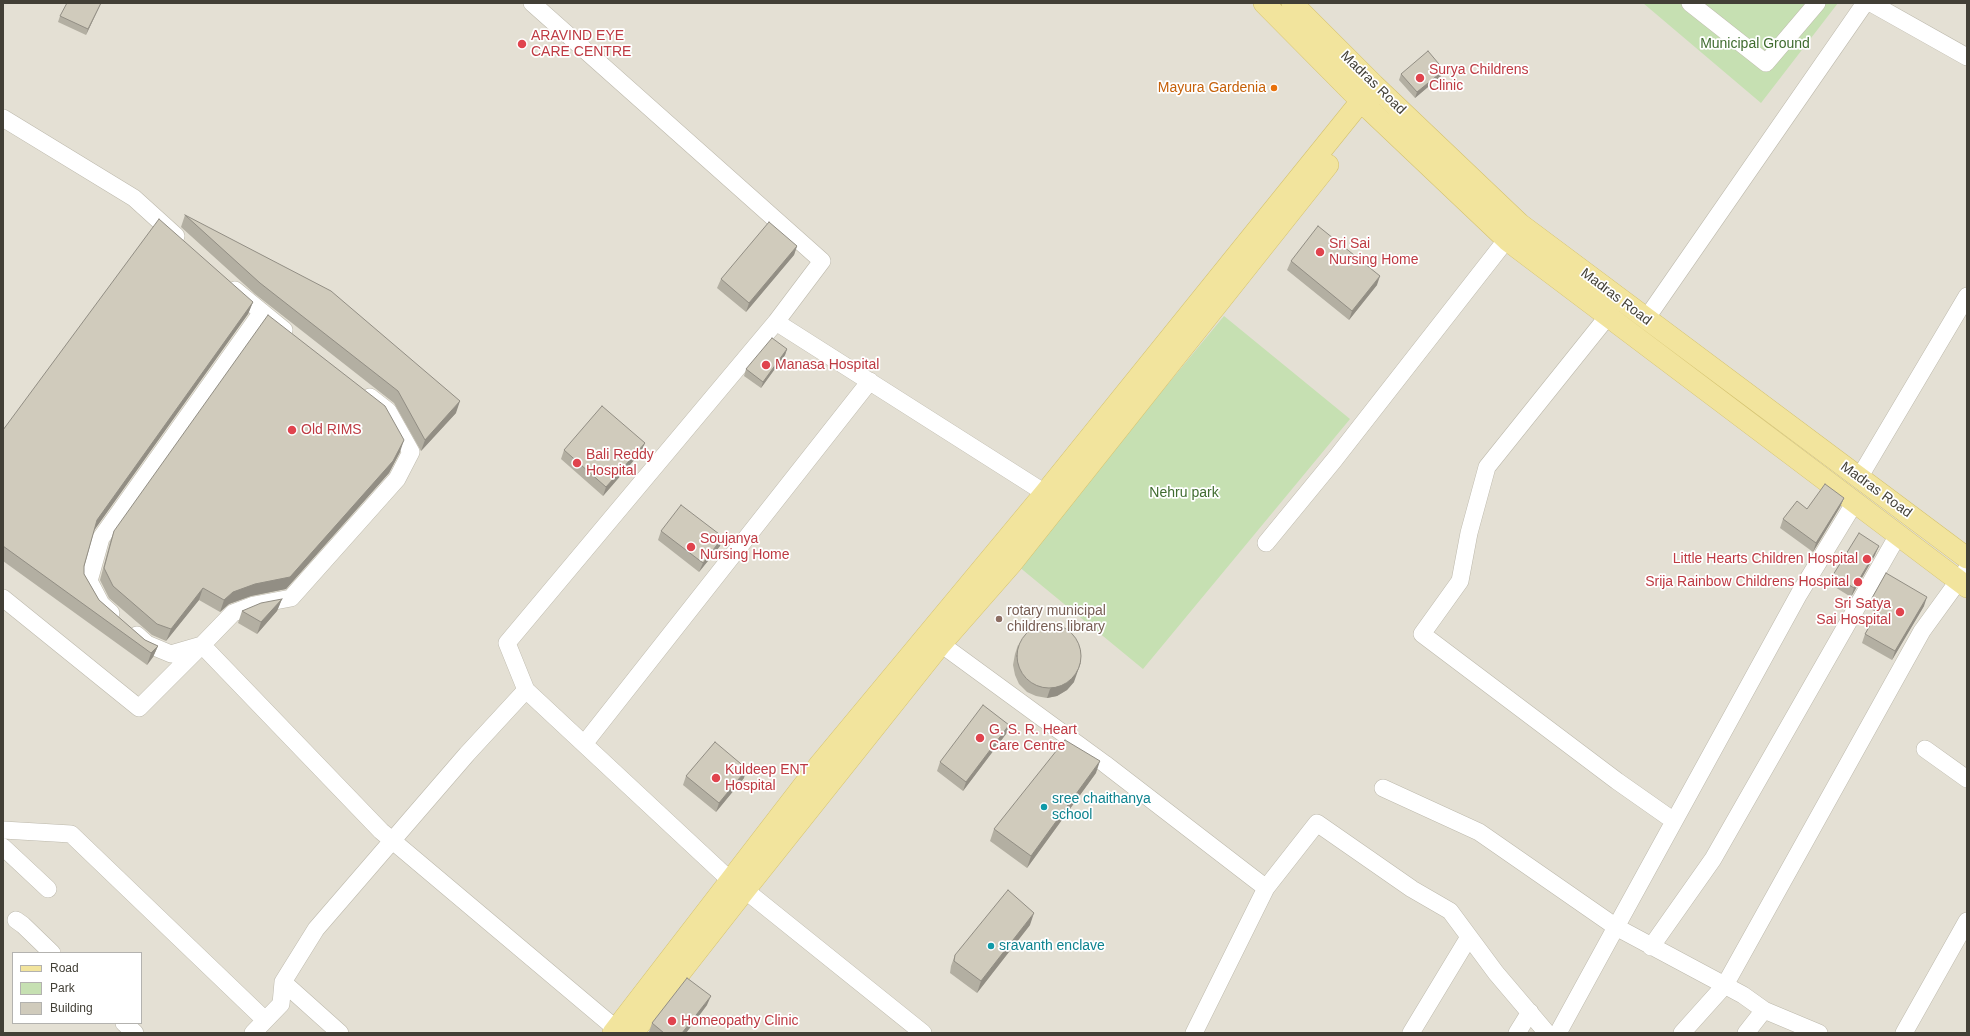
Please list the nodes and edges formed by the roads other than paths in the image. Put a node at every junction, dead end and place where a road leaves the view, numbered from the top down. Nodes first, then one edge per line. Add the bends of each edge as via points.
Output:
1 (532, 3) edge
2 (1264, 3) edge
3 (1292, 3) edge
4 (1690, 3) edge
5 (1817, 3) edge
6 (1865, 3) edge
7 (1871, 3) edge
8 (1967, 57) edge
9 (1379, 90) junction
10 (1366, 106) junction
11 (3, 118) edge
12 (1520, 224) junction
13 (1506, 240) junction
14 (186, 245) edge
15 (226, 281) edge
16 (1967, 296) edge
17 (262, 312) junction
18 (1608, 316) junction
19 (1646, 320) junction
20 (776, 322) junction
21 (298, 340) edge
22 (870, 381) junction
23 (358, 388) edge
24 (1859, 478) junction
25 (1053, 498) junction
26 (1855, 502) junction
27 (1898, 535) junction
28 (1266, 543) dead end
29 (1967, 558) edge
30 (1964, 579) edge
31 (3, 598) edge
32 (934, 639) junction
33 (202, 645) junction
34 (526, 690) junction
35 (584, 744) junction
36 (1925, 749) dead end
37 (1967, 779) edge
38 (1383, 788) dead end
39 (1674, 820) junction
40 (3, 830) edge
41 (393, 841) junction
42 (3, 847) edge
43 (738, 885) junction
44 (1266, 888) junction
45 (48, 889) dead end
46 (16, 920) dead end
47 (1967, 921) edge
48 (1616, 927) junction
49 (1469, 937) junction
50 (1651, 947) junction
51 (51, 952) edge
52 (283, 982) junction
53 (1725, 985) junction
54 (1764, 1010) junction
55 (1530, 1012) junction
56 (266, 1020) junction
57 (125, 1024) edge
58 (621, 1032) edge
59 (135, 1033) edge
60 (253, 1033) edge
61 (340, 1033) edge
62 (923, 1033) edge
63 (1194, 1033) edge
64 (1411, 1033) edge
65 (1517, 1033) edge
66 (1547, 1033) edge
67 (1558, 1033) edge
68 (1682, 1033) edge
69 (1746, 1033) edge
70 (1819, 1033) edge
71 (1904, 1033) edge

1 - 20 street via 822,261
2 - 10 main road
3 - 9 main road, Madras Road
4 - 5 street via 1766,63
6 - 19 street
7 - 8 street
9 - 10 main road
9 - 12 main road, Madras Road
10 - 13 main road
10 - 25 main road
11 - 14 street via 134,198
12 - 13 street
12 - 19 main road, Madras Road
13 - 18 main road
13 - 28 street
15 - 17 street
16 - 24 street
17 - 21 street
17 - 33 street via 101,538 89,581 101,604 147,644 171,654
18 - 26 main road
18 - 39 street via 1487,467 1469,533 1460,581 1422,634 1617,781
19 - 24 main road, Madras Road
20 - 22 street
20 - 34 street via 507,644
22 - 25 street
22 - 35 street
23 - 33 street via 388,411 411,452 397,479 291,598 254,605 233,613
24 - 29 main road, Madras Road
25 - 32 main road via 1012,563
26 - 27 main road
26 - 39 street via 1799,594
27 - 30 main road
27 - 50 street via 1713,859
30 - 53 street via 1922,630
31 - 33 street via 139,708
32 - 43 main road
32 - 44 street via 1105,764
33 - 41 street
34 - 35 street
34 - 41 street
35 - 43 street
36 - 37 street
38 - 48 street via 1479,832
39 - 48 street
40 - 56 street via 71,834
41 - 52 street via 316,929
41 - 58 street
42 - 45 street
43 - 58 main road
43 - 62 street
44 - 49 street via 1317,823 1412,889 1450,911
44 - 63 street
46 - 51 street
47 - 71 street
48 - 50 street
48 - 67 street
49 - 55 street
49 - 64 street
50 - 53 street
52 - 56 street via 281,1004
52 - 61 street
53 - 54 street via 1743,994
53 - 68 street
54 - 69 street
54 - 70 street
55 - 65 street
55 - 66 street
56 - 60 street
57 - 59 street

